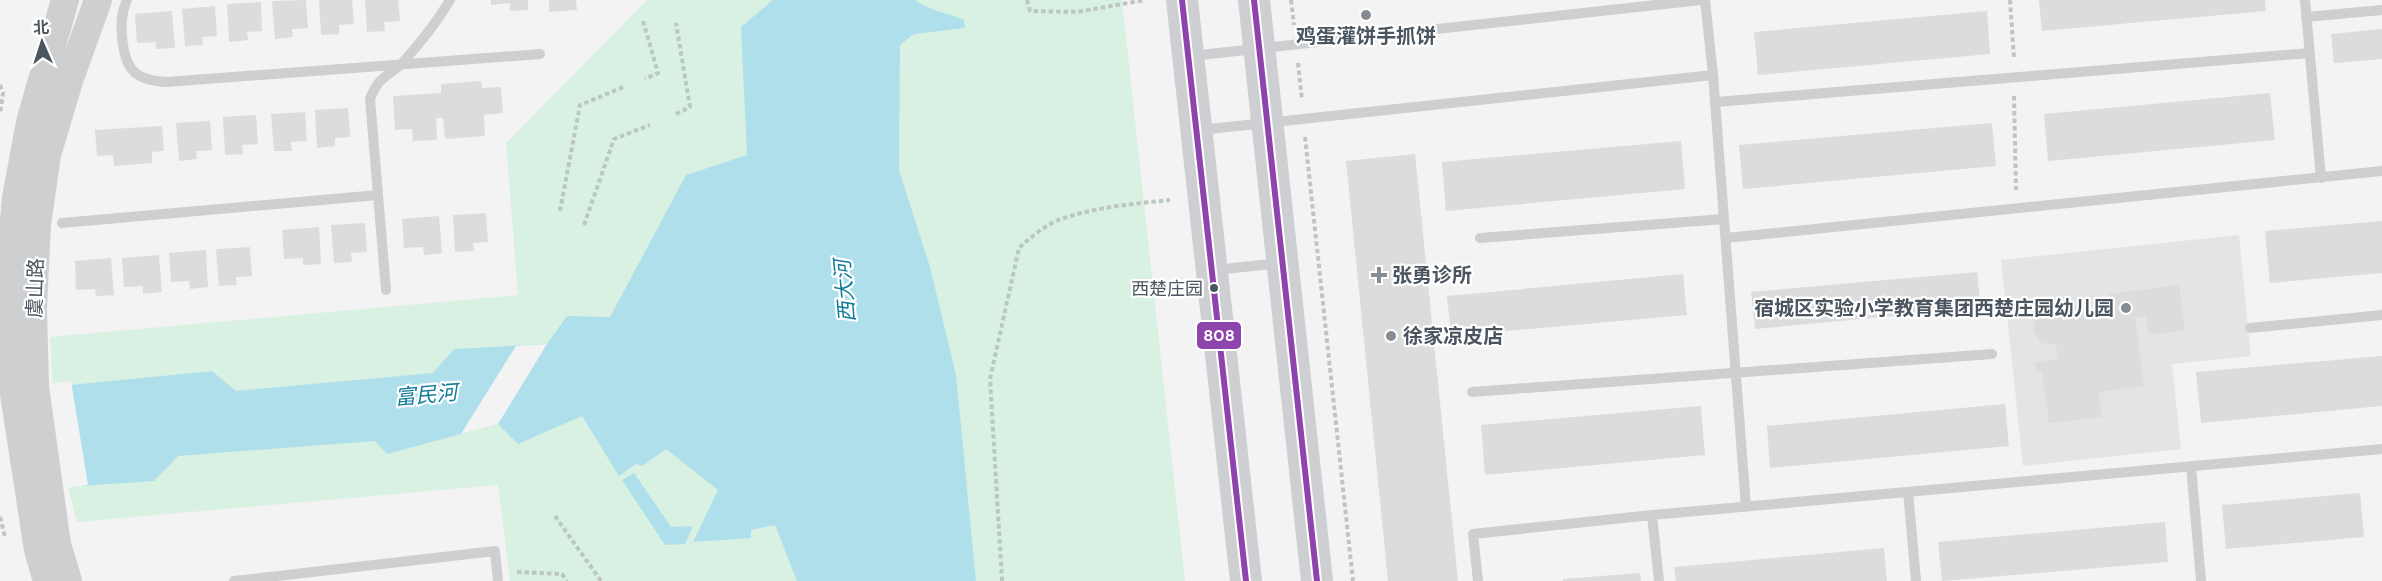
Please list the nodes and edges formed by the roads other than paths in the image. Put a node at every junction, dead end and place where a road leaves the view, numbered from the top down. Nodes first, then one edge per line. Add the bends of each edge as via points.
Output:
1 (65, 0) edge
2 (98, 0) edge
3 (127, 0) edge
4 (450, 0) edge
5 (1182, 0) edge
6 (1254, 0) edge
7 (1703, 0) edge
8 (2305, 0) edge
9 (2382, 10) edge
10 (2306, 17) junction
11 (1260, 48) junction
12 (2310, 53) junction
13 (540, 54) dead end
14 (1188, 56) junction
15 (402, 63) junction
16 (1713, 75) junction
17 (1716, 102) junction
18 (1267, 123) junction
19 (1196, 130) junction
20 (2382, 171) edge
21 (2321, 178) junction
22 (378, 195) junction
23 (1725, 219) junction
24 (62, 223) dead end
25 (1480, 238) dead end
26 (1726, 238) junction
27 (1282, 263) junction
28 (1212, 270) junction
29 (386, 290) dead end
30 (2382, 315) edge
31 (2250, 328) dead end
32 (4, 353) edge
33 (1992, 354) dead end
34 (1736, 373) junction
35 (24, 386) junction
36 (1472, 392) dead end
37 (2382, 449) edge
38 (2191, 466) junction
39 (1908, 492) junction
40 (1746, 507) junction
41 (1652, 515) junction
42 (48, 547) junction
43 (47, 581) edge
44 (68, 581) edge
45 (234, 581) edge
46 (498, 581) edge
47 (1246, 581) edge
48 (1317, 581) edge
49 (1478, 581) edge
50 (1659, 581) edge
51 (1916, 581) edge
52 (2201, 581) edge

1 - 32 street, 虞山路 via 30,122 16,198
2 - 35 street, 虞山路 via 47,154 37,224
3 - 15 lane via 121,27 124,57 128,67 150,81
4 - 15 lane
5 - 14 main road
6 - 11 main road
7 - 11 lane
7 - 16 lane
8 - 10 lane
9 - 10 lane
10 - 12 lane
11 - 14 lane
11 - 18 main road
12 - 17 lane
12 - 21 lane
13 - 15 lane
14 - 19 main road
15 - 22 lane via 376,83 370,99
16 - 17 lane
16 - 18 lane
17 - 23 lane
18 - 19 lane
18 - 27 main road
19 - 28 main road
20 - 21 lane
21 - 26 lane
22 - 24 lane
22 - 29 lane
23 - 25 lane
23 - 26 lane
26 - 34 lane
27 - 28 lane
27 - 48 main road
28 - 47 main road
30 - 31 lane
32 - 35 street, 虞山路
33 - 34 lane
34 - 36 lane
34 - 40 lane
35 - 42 street, 虞山路
37 - 38 lane
38 - 39 lane
38 - 52 lane
39 - 40 lane
39 - 51 lane
40 - 41 lane
41 - 49 lane via 1473,534
41 - 50 lane
42 - 43 street, 虞山路
42 - 44 street, 虞山路
45 - 46 lane via 495,551

